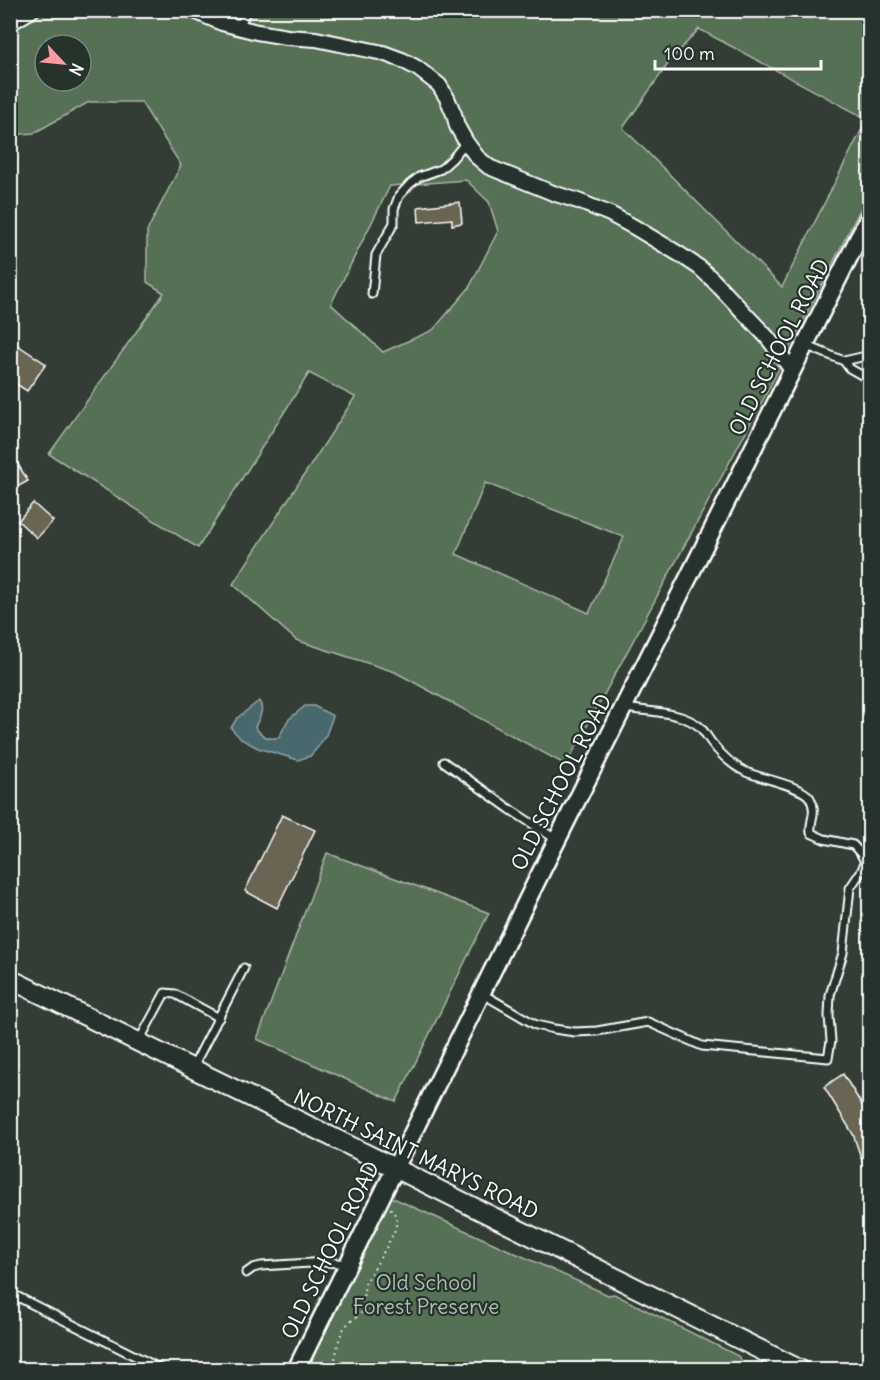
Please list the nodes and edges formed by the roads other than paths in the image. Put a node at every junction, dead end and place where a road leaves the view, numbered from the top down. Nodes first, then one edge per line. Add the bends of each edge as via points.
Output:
1 (32, 10) edge
2 (192, 10) edge
3 (247, 10) edge
4 (10, 23) edge
5 (239, 27) junction
6 (465, 142) junction
7 (870, 215) edge
8 (372, 294) dead end
9 (805, 345) junction
10 (870, 355) edge
11 (844, 361) junction
12 (792, 370) junction
13 (870, 380) edge
14 (623, 707) junction
15 (444, 762) dead end
16 (557, 840) junction
17 (244, 968) dead end
18 (10, 979) edge
19 (481, 993) junction
20 (219, 1018) junction
21 (138, 1043) junction
22 (192, 1069) junction
23 (395, 1168) junction
24 (348, 1264) junction
25 (246, 1273) dead end
26 (10, 1293) edge
27 (164, 1370) edge
28 (296, 1370) edge
29 (801, 1370) edge

1 - 4 street
2 - 5 street
3 - 5 lane
5 - 6 street via 316,39 402,60 439,85
6 - 8 lane via 441,169 419,177 399,196 394,223 376,255
6 - 12 street via 489,167 610,214 700,268
7 - 9 street, OLD SCHOOL ROAD
9 - 11 lane
9 - 12 street, OLD SCHOOL ROAD
10 - 11 lane
11 - 13 lane
12 - 14 street, OLD SCHOOL ROAD
14 - 16 street, OLD SCHOOL ROAD
14 - 19 lane via 676,715 700,728 732,765 801,790 809,796 813,808 812,833 854,846 861,854 865,862 850,888 843,953 830,995 828,1058 702,1046 648,1022 597,1031 554,1029 536,1025
15 - 16 lane
16 - 19 street, OLD SCHOOL ROAD
17 - 20 lane
18 - 21 main road, NORTH SAINT MARYS ROAD
19 - 23 street, OLD SCHOOL ROAD
20 - 21 lane via 175,994 165,993
20 - 22 lane
21 - 22 main road, NORTH SAINT MARYS ROAD
22 - 23 main road, NORTH SAINT MARYS ROAD
23 - 24 street, OLD SCHOOL ROAD
23 - 29 main road, NORTH SAINT MARYS ROAD
24 - 25 lane via 270,1265
24 - 28 street, OLD SCHOOL ROAD
26 - 27 lane

